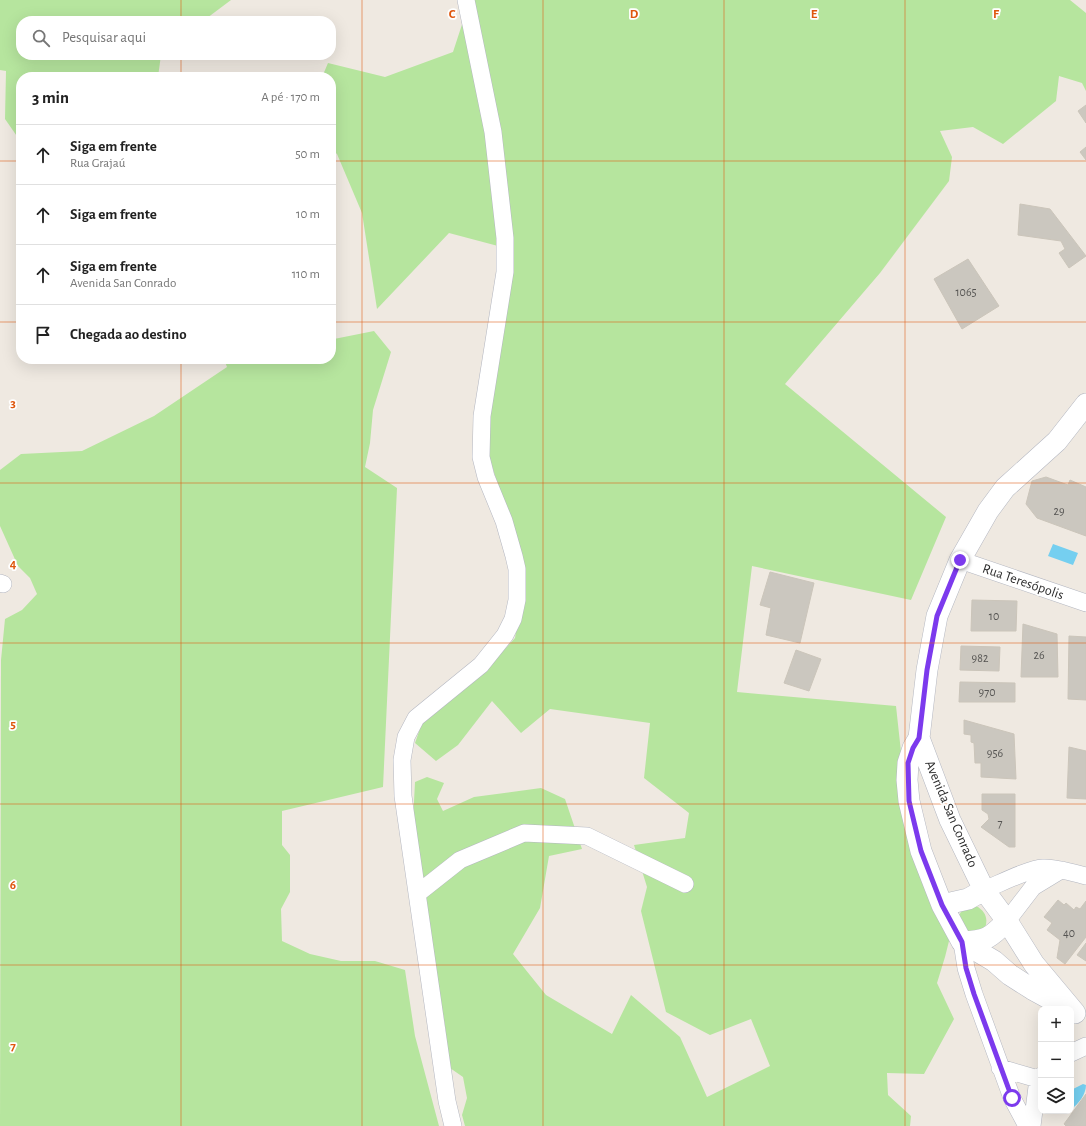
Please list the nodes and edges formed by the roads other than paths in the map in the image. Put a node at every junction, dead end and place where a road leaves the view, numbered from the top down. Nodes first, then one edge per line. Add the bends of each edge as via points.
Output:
1 (466, 0) edge
2 (1086, 404) edge
3 (1086, 424) edge
4 (1057, 441) junction
5 (960, 560) junction
6 (1086, 603) edge
7 (919, 738) junction
8 (1061, 870) junction
9 (1086, 876) edge
10 (685, 884) dead end
11 (984, 890) junction
12 (418, 894) junction
13 (942, 905) junction
14 (1007, 921) junction
15 (962, 942) junction
16 (1075, 1014) edge
17 (1086, 1046) edge
18 (1074, 1052) edge
19 (1000, 1068) junction
20 (1038, 1077) edge
21 (1040, 1078) edge
22 (453, 1126) edge
23 (1027, 1126) edge
24 (1032, 1126) edge

1 - 12 street via 493,132 504,238 505,272 482,416 481,457 514,556 517,569 517,600 513,618 505,635 481,665 416,718 406,737 402,760 403,796
2 - 4 street, Avenida San Conrado
3 - 4 street, Avenida San Conrado
4 - 5 street, Avenida San Conrado via 1005,488 988,510
5 - 6 street, Rua Teresópolis
5 - 7 street, Avenida San Conrado via 937,616 927,670
7 - 11 street, Avenida San Conrado via 947,812
7 - 13 street, Avenida San Conrado via 908,763 909,801 921,851
8 - 9 street
8 - 11 street via 1043,868
8 - 14 street via 1033,887
10 - 12 street via 587,836 524,833 460,860
11 - 13 street via 968,899
11 - 14 street, Avenida San Conrado
12 - 22 street via 447,1101
13 - 15 street, Avenida San Conrado
14 - 15 street via 989,938 976,942
14 - 16 street via 1034,964
15 - 16 street via 994,961 1032,989
15 - 19 street via 966,968
17 - 18 street
19 - 20 street
19 - 23 street
21 - 24 street

